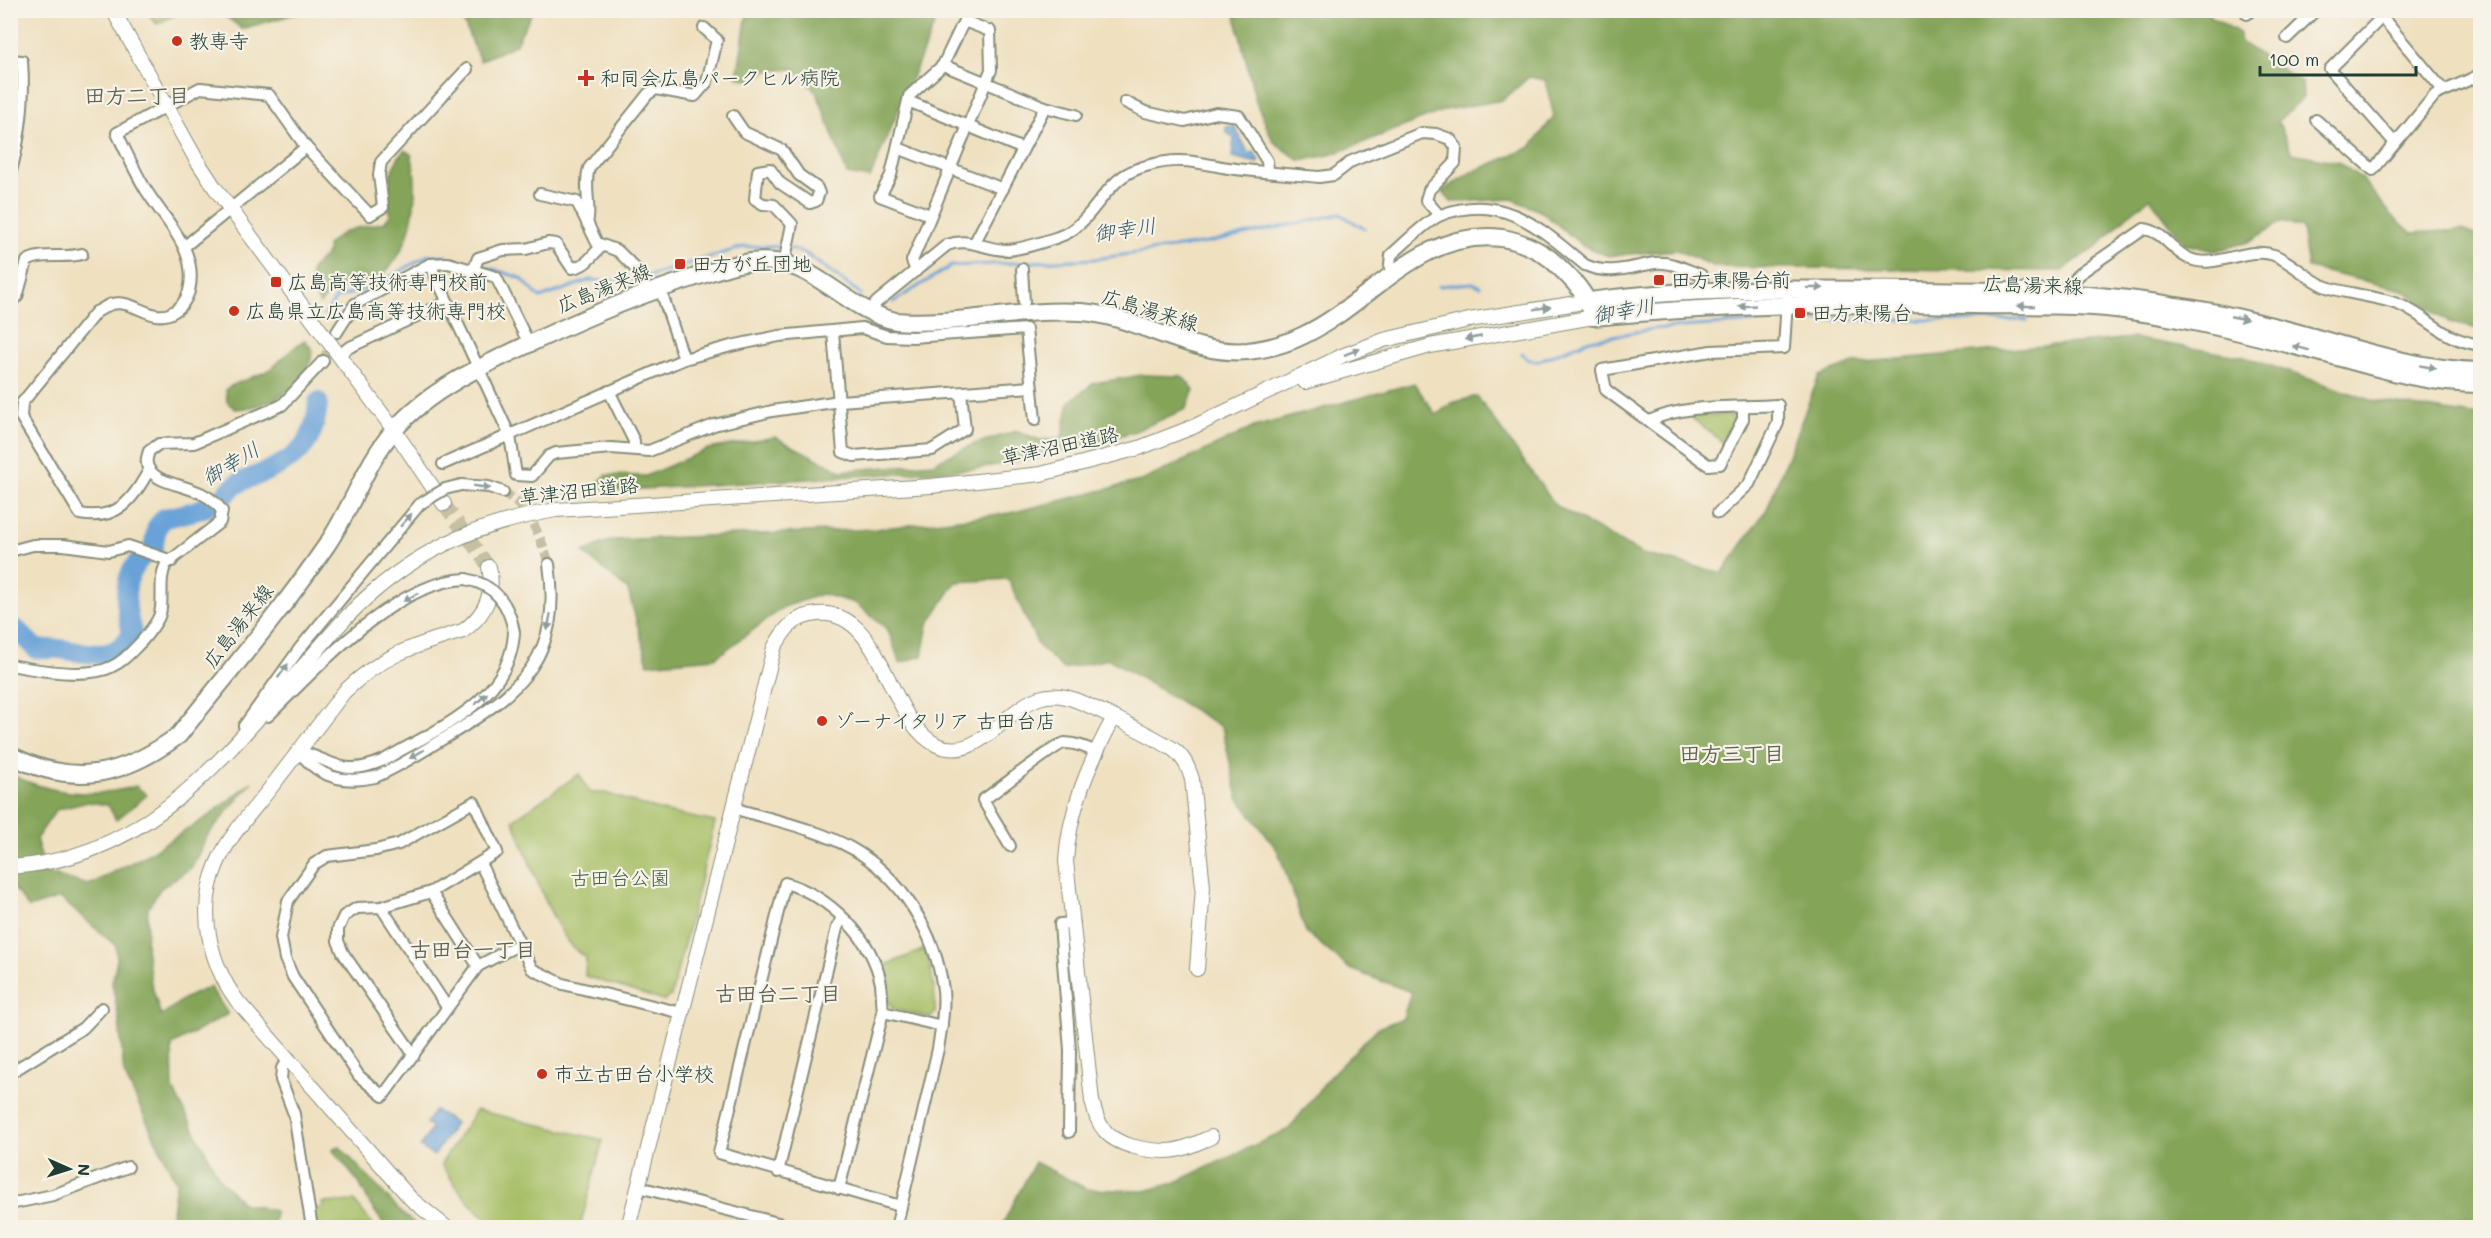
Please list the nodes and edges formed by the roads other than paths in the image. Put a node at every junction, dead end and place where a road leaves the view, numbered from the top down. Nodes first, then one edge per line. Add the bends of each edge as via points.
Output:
1 (113, 10) edge
2 (2316, 10) edge
3 (2382, 13) edge
4 (965, 16) edge
5 (704, 28) dead end
6 (2287, 38) dead end
7 (10, 60) edge
8 (944, 65) junction
9 (467, 69) dead end
10 (2481, 75) edge
11 (987, 81) junction
12 (2443, 90) junction
13 (908, 101) junction
14 (1125, 102) dead end
15 (166, 106) junction
16 (1044, 107) junction
17 (733, 116) dead end
18 (1076, 116) dead end
19 (2316, 120) dead end
20 (967, 127) junction
21 (2394, 142) junction
22 (306, 147) junction
23 (898, 148) junction
24 (1023, 149) junction
25 (949, 169) junction
26 (1268, 172) junction
27 (10, 175) edge
28 (1003, 189) junction
29 (540, 194) dead end
30 (231, 210) junction
31 (930, 215) junction
32 (1439, 215) junction
33 (587, 223) junction
34 (975, 242) junction
35 (185, 246) junction
36 (602, 246) junction
37 (82, 254) dead end
38 (430, 264) junction
39 (784, 264) junction
40 (1023, 268) dead end
41 (474, 269) junction
42 (916, 271) junction
43 (1394, 272) junction
44 (653, 290) junction
45 (1705, 291) junction
46 (10, 295) edge
47 (1787, 296) junction
48 (2068, 300) junction
49 (447, 302) junction
50 (1024, 302) dead end
51 (1591, 309) junction
52 (868, 312) junction
53 (337, 332) tunnel mouth
54 (833, 332) junction
55 (529, 344) junction
56 (2481, 345) edge
57 (339, 356) junction
58 (684, 358) junction
59 (323, 362) tunnel mouth
60 (480, 367) junction
61 (2481, 371) edge
62 (2481, 384) edge
63 (1031, 387) junction
64 (609, 391) junction
65 (961, 393) junction
66 (840, 401) junction
67 (1743, 407) junction
68 (1035, 420) dead end
69 (1649, 421) junction
70 (394, 430) junction
71 (510, 436) junction
72 (634, 449) junction
73 (443, 464) dead end
74 (149, 471) junction
75 (503, 492) tunnel mouth
76 (444, 504) tunnel mouth
77 (1718, 513) dead end
78 (10, 551) edge
79 (172, 561) junction
80 (549, 564) tunnel mouth
81 (489, 567) tunnel mouth
82 (10, 666) edge
83 (1113, 719) junction
84 (299, 751) junction
85 (1098, 753) junction
86 (10, 755) edge
87 (212, 770) junction
88 (733, 808) junction
89 (1010, 846) dead end
90 (480, 863) junction
91 (10, 867) edge
92 (431, 892) junction
93 (381, 907) junction
94 (842, 918) junction
95 (1074, 923) junction
96 (520, 944) junction
97 (478, 966) junction
98 (1197, 969) dead end
99 (447, 1007) junction
100 (102, 1008) dead end
101 (883, 1012) junction
102 (682, 1013) junction
103 (942, 1026) junction
104 (414, 1055) junction
105 (289, 1058) junction
106 (10, 1073) edge
107 (1069, 1132) dead end
108 (1211, 1137) dead end
109 (128, 1167) dead end
110 (778, 1172) junction
111 (639, 1187) junction
112 (839, 1189) junction
113 (10, 1204) edge
114 (900, 1206) junction
115 (312, 1227) edge
116 (447, 1227) edge
117 (628, 1227) edge
118 (797, 1227) edge
119 (896, 1227) edge

1 - 15 street
2 - 6 street
3 - 12 street
3 - 21 street via 2330,69
4 - 8 street
4 - 11 street via 990,31 991,70
5 - 33 street via 717,40 707,82 695,96 656,89 648,94 589,168
7 - 27 street via 22,61 24,90
8 - 11 street
8 - 13 street
9 - 22 street via 381,162 383,207 370,214
10 - 12 street
11 - 16 street
11 - 20 street
12 - 21 street
13 - 20 street
13 - 23 street
14 - 26 street via 1145,112 1185,121 1216,113 1239,116 1267,161
15 - 22 street via 200,88 269,95
15 - 30 street
15 - 35 street via 117,133 145,188
16 - 18 street
16 - 24 street
17 - 39 street via 744,132 782,150 799,175 819,193 816,201 810,203 780,183 770,169 758,171 755,200 774,205 792,224
19 - 21 street via 2373,170
20 - 24 street
20 - 25 street
22 - 30 street
23 - 25 street
23 - 31 street via 880,196
24 - 28 street
25 - 28 street
25 - 31 street
26 - 32 street via 1334,175 1352,161 1422,133 1436,134 1456,147 1455,163 1429,190 1426,200
26 - 34 street via 1183,161 1162,163 1126,174 1076,227 1062,236 1009,250
28 - 34 street
29 - 33 street via 577,202
30 - 35 street
30 - 57 street
31 - 42 street via 912,261
32 - 43 street via 1391,255
32 - 45 street via 1485,209 1513,213 1537,225 1594,269 1621,271 1657,263 1672,264 1701,275
33 - 36 street
34 - 42 street via 960,240 947,245
35 - 74 street via 192,280 186,301 172,313 157,317 126,304 113,304 96,312 22,403 21,417 80,514 94,517 128,505
36 - 41 street via 588,263 579,267 572,268 556,244 548,243 478,258
36 - 44 street via 618,251
37 - 46 street via 61,258 35,256 27,261 17,297
38 - 41 street
38 - 49 street
38 - 53 street via 356,304
39 - 44 main road, 広島湯来線 via 748,261
39 - 52 main road, 広島湯来線 via 807,272
40 - 50 street
41 - 55 street via 496,277
42 - 52 street
43 - 51 main road, 広島湯来線 via 1455,240 1508,239 1550,258
43 - 52 main road, 広島湯来線 via 1345,311 1305,335 1248,351 1197,347 1129,322 1080,312 904,322
44 - 55 main road, 広島湯来線
44 - 58 street
45 - 47 main road, 広島湯来線
45 - 51 main road, 広島湯来線
47 - 48 main road, 広島湯来線
47 -> 51 main road, 広島湯来線 via 1671,310
47 - 69 street via 1784,348 1711,351 1602,370 1606,390
48 - 56 street via 2071,282 2097,260 2144,229 2155,230 2189,259 2206,262 2254,252 2274,255 2307,278 2406,308 2444,335
48 -> 61 main road, 広島湯来線 via 2179,306 2261,323 2413,364 2450,371
62 -> 48 main road, 広島湯来線 via 2446,384 2403,376 2189,320
49 - 57 street via 348,348
49 - 60 street
51 - 87 street, 草津沼田道路 via 1469,320 1384,340 1139,448 1041,474 931,486 556,510 474,530 436,547 372,593
54 - 58 street via 779,336
54 - 63 street via 862,328 887,336 913,337 1026,326
54 - 66 street
55 - 60 main road, 広島湯来線
57 - 70 street
58 - 64 street
59 - 74 street via 282,405 194,443 159,444 149,451
60 - 70 main road, 広島湯来線 via 419,407
60 - 71 street
63 - 65 street
63 - 68 street
64 - 71 street
64 - 72 street via 634,441
65 - 66 street
65 - 66 street via 965,429 932,450 854,456 843,452
66 - 72 street via 772,411 714,425 649,451
67 - 69 street via 1688,410
67 - 69 street via 1743,419 1720,464 1708,465
67 - 77 street via 1778,405 1778,423 1749,484
70 - 76 street
70 - 86 main road, 広島湯来線 via 327,545 179,735 145,759 100,773 59,772
71 - 72 street via 516,475 523,477 532,476 556,453
71 - 73 street
74 - 79 street via 216,502 222,511 220,522
87 -> 75 street, bridge via 300,648 420,504 445,489 461,485
78 - 79 street via 33,545 109,551 128,546
79 - 82 street via 162,573 159,615 126,658 96,672
80 -> 84 street via 552,610 547,634 528,674 498,705 390,770 368,779 347,781 327,776 309,765
81 - 84 street via 491,591 472,625 385,658 363,674 344,692
83 - 85 street
83 - 88 street via 1067,697 1050,696 1026,704 969,746 938,746 917,729 864,637 850,620 831,613 807,615 785,627 774,648
83 - 98 street via 1173,750 1186,762 1192,778 1203,887
84 -> 87 street, bridge via 341,768 369,766 466,712 483,698 511,657 514,632 507,607 498,594 466,579 437,584 381,614
84 - 105 street via 228,843 212,878 207,908 212,950 227,987
85 - 89 street via 1064,743 1054,747 983,800
85 - 95 street via 1076,798 1068,838 1066,861
87 - 91 street, 草津沼田道路 via 163,811 135,828 88,850 49,862
88 - 102 street
88 - 103 street via 831,839 886,874 901,891 928,937 943,992
90 - 92 street
90 - 96 street
90 - 104 street via 498,852 474,802 399,844 327,856 314,864 288,901 281,938 285,959 359,1076 382,1096
92 - 93 street
92 - 97 street
93 - 99 street
93 - 104 street via 357,908 344,916 338,941
94 - 101 street via 858,935 875,965
94 - 110 street
94 - 110 street via 804,888 785,883 719,1153
95 - 107 street via 1060,924 1070,1050
95 - 108 street via 1097,1120 1117,1141 1146,1148 1167,1151
96 - 97 street
96 - 102 street via 532,969 563,984
97 - 99 street
99 - 104 street
100 - 106 street via 83,1028
101 - 103 street
101 - 112 street
102 - 111 street
103 - 114 street
105 - 115 street via 282,1068 281,1080 294,1114
105 - 116 street via 411,1198
109 - 113 street via 53,1195
110 - 112 street
111 - 117 street
111 - 118 street
112 - 114 street
114 - 119 street

